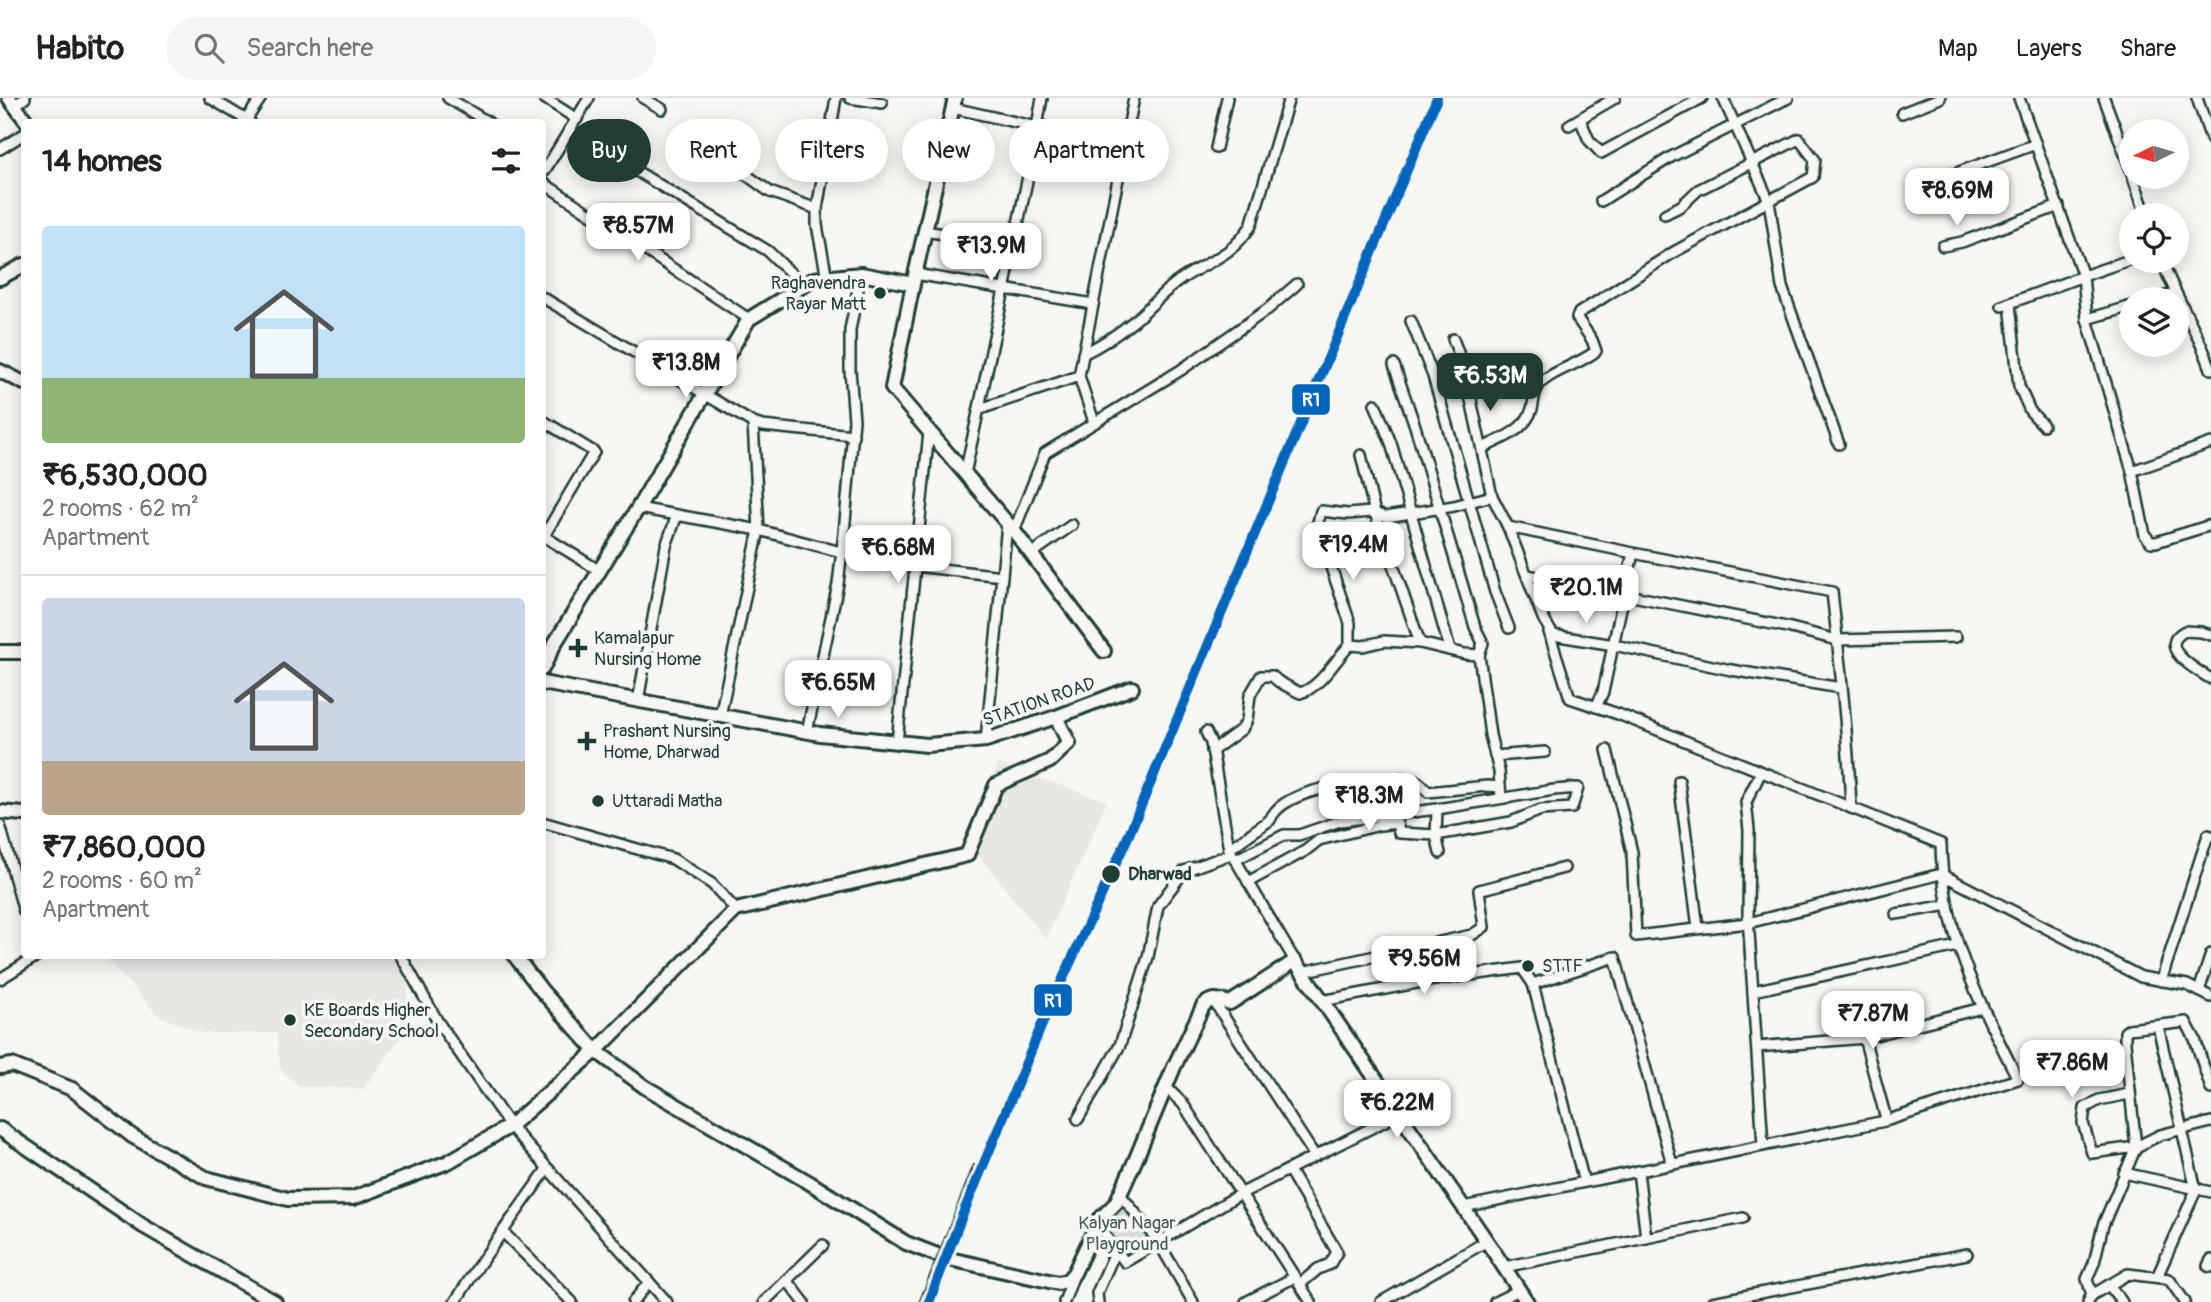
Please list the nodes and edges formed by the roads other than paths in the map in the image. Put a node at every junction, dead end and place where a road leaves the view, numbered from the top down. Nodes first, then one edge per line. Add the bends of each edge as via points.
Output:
1 (210, 98) edge
2 (261, 98) edge
3 (448, 98) edge
4 (544, 98) edge
5 (589, 98) edge
6 (643, 98) edge
7 (836, 98) edge
8 (850, 98) edge
9 (1042, 98) edge
10 (1134, 98) edge
11 (1227, 98) edge
12 (1289, 98) edge
13 (1615, 98) edge
14 (1702, 98) edge
15 (1723, 98) edge
16 (1788, 98) edge
17 (1940, 98) edge
18 (2019, 98) edge
19 (2104, 98) edge
20 (2197, 98) edge
21 (16, 101) edge
22 (882, 103) dead end
23 (954, 103) edge
24 (662, 109) dead end
25 (1902, 113) dead end
26 (25, 119) edge
27 (242, 119) edge
28 (244, 119) edge
29 (483, 119) edge
30 (577, 119) joint
31 (1009, 119) edge
32 (1038, 119) edge
33 (1130, 119) edge
34 (1580, 119) junction
35 (1569, 125) dead end
36 (1735, 125) junction
37 (567, 133) edge
38 (21, 136) edge
39 (2119, 139) edge
40 (2211, 139) edge
41 (2036, 144) junction
42 (1216, 148) dead end
43 (0, 149) edge
44 (547, 158) edge
45 (1752, 161) junction
46 (651, 180) edge
47 (1937, 180) dead end
48 (756, 182) edge
49 (1026, 182) edge
50 (1118, 182) edge
51 (546, 185) edge
52 (1601, 201) dead end
53 (1769, 201) junction
54 (2059, 206) junction
55 (817, 209) junction
56 (1665, 214) dead end
57 (925, 230) junction
58 (981, 240) dead end
59 (1942, 246) dead end
60 (2119, 264) edge
61 (21, 267) edge
62 (2167, 273) edge
63 (861, 274) junction
64 (2083, 276) junction
65 (0, 278) edge
66 (827, 278) junction
67 (914, 279) junction
68 (1297, 284) dead end
69 (2171, 284) junction
70 (804, 286) junction
71 (2171, 287) edge
72 (1005, 289) junction
73 (546, 299) edge
74 (1093, 304) junction
75 (2119, 310) edge
76 (749, 319) junction
77 (2087, 319) junction
78 (1411, 321) dead end
79 (1453, 339) dead end
80 (1083, 354) junction
81 (1394, 365) dead end
82 (2211, 369) edge
83 (0, 371) edge
84 (1079, 376) junction
85 (21, 382) edge
86 (704, 393) junction
87 (1375, 404) dead end
88 (980, 409) junction
89 (546, 422) edge
90 (1094, 422) junction
91 (753, 423) junction
92 (2043, 425) dead end
93 (929, 432) junction
94 (853, 435) junction
95 (2211, 443) edge
96 (1839, 444) dead end
97 (1482, 448) junction
98 (1361, 455) dead end
99 (2132, 471) junction
100 (965, 474) junction
101 (1492, 496) junction
102 (1470, 501) junction
103 (638, 508) junction
104 (1440, 509) junction
105 (1375, 513) junction
106 (1410, 514) junction
107 (677, 515) junction
108 (1072, 525) dead end
109 (2211, 525) edge
110 (1010, 527) junction
111 (1508, 527) junction
112 (759, 530) junction
113 (546, 531) edge
114 (546, 538) edge
115 (841, 552) junction
116 (1633, 552) junction
117 (1031, 555) junction
118 (915, 566) junction
119 (600, 570) junction
120 (1528, 575) junction
121 (1002, 576) junction
122 (1625, 594) junction
123 (1509, 628) dead end
124 (1553, 635) junction
125 (2211, 635) edge
126 (1956, 637) dead end
127 (1838, 640) junction
128 (1420, 643) junction
129 (1350, 645) junction
130 (1614, 645) junction
131 (1450, 650) junction
132 (1104, 651) dead end
133 (0, 652) edge
134 (21, 652) edge
135 (1479, 655) junction
136 (546, 661) edge
137 (2211, 679) edge
138 (546, 684) edge
139 (1132, 688) dead end
140 (1841, 688) junction
141 (638, 701) junction
142 (1596, 707) junction
143 (720, 716) junction
144 (1056, 717) junction
145 (807, 732) junction
146 (1206, 732) dead end
147 (986, 740) junction
148 (897, 742) junction
149 (1607, 750) dead end
150 (1212, 751) junction
151 (1545, 752) dead end
152 (1495, 755) junction
153 (1761, 772) junction
154 (1679, 781) dead end
155 (1500, 787) junction
156 (1501, 798) junction
157 (1851, 808) junction
158 (1437, 809) junction
159 (0, 812) edge
160 (21, 814) edge
161 (546, 823) edge
162 (0, 825) edge
163 (1437, 835) junction
164 (2211, 836) edge
165 (1440, 853) dead end
166 (1232, 854) junction
167 (1564, 868) dead end
168 (1941, 874) junction
169 (1248, 882) junction
170 (21, 901) edge
171 (1948, 905) junction
172 (736, 910) junction
173 (1896, 914) dead end
174 (1748, 923) junction
175 (1698, 928) junction
176 (1957, 946) junction
177 (2211, 954) edge
178 (32, 959) edge
179 (403, 959) edge
180 (518, 959) edge
181 (1298, 967) junction
182 (0, 979) edge
183 (2161, 981) junction
184 (1533, 985) junction
185 (1753, 990) junction
186 (2199, 991) junction
187 (2211, 997) edge
188 (1213, 1000) junction
189 (1322, 1001) junction
190 (1982, 1008) junction
191 (2158, 1026) junction
192 (1864, 1038) junction
193 (1756, 1047) junction
194 (596, 1051) junction
195 (0, 1066) edge
196 (1166, 1087) junction
197 (2211, 1089) edge
198 (2129, 1094) junction
199 (1399, 1114) junction
200 (1885, 1115) dead end
201 (1078, 1119) dead end
202 (2211, 1122) edge
203 (510, 1126) junction
204 (0, 1129) edge
205 (2183, 1129) junction
206 (1763, 1146) junction
207 (2136, 1147) junction
208 (1315, 1156) junction
209 (1672, 1164) junction
210 (547, 1169) junction
211 (1289, 1170) junction
212 (1638, 1171) junction
213 (2124, 1173) junction
214 (1584, 1182) junction
215 (2196, 1190) junction
216 (2211, 1192) edge
217 (1119, 1194) junction
218 (1240, 1194) junction
219 (1464, 1207) junction
220 (1744, 1217) dead end
221 (1097, 1225) junction
222 (503, 1233) junction
223 (1646, 1238) junction
224 (1158, 1241) junction
225 (1487, 1241) junction
226 (823, 1245) dead end
227 (1116, 1250) junction
228 (1967, 1254) dead end
229 (2211, 1260) edge
230 (1504, 1267) junction
231 (2211, 1267) edge
232 (1074, 1273) junction
233 (2157, 1277) junction
234 (787, 1280) junction
235 (1298, 1280) junction
236 (649, 1282) junction
237 (2109, 1285) junction
238 (1519, 1290) junction
239 (2090, 1298) edge
240 (275, 1302) edge
241 (455, 1302) edge
242 (572, 1302) edge
243 (633, 1302) edge
244 (667, 1302) edge
245 (764, 1302) edge
246 (804, 1302) edge
247 (1064, 1302) edge
248 (1098, 1302) edge
249 (1193, 1302) edge
250 (1246, 1302) edge
251 (1311, 1302) edge
252 (1381, 1302) edge
253 (1495, 1302) edge
254 (1527, 1302) edge
255 (1712, 1302) edge
256 (2122, 1302) edge
257 (2185, 1302) edge

1 - 27 street
2 - 28 street
3 - 29 street
4 - 30 street
5 - 30 street
6 - 24 street
7 - 55 street
8 - 22 street
9 - 32 street
10 - 33 street
11 - 42 street
12 - 80 street via 1251,226 1240,242 1182,278 1134,321
13 - 34 street
14 - 34 street via 1601,153
15 - 36 street
16 - 36 street
17 - 25 street
18 - 41 street
19 - 39 street
20 - 40 street
21 - 26 street
23 - 31 street
23 - 57 street
34 - 35 street
36 - 45 street
36 - 52 street
37 - 44 street
38 - 43 street
41 - 47 street
41 - 54 street
45 - 53 street
45 - 53 street via 1799,139 1815,160 1813,177
45 - 56 street
46 - 70 street via 768,251
48 - 55 street via 770,192
49 - 72 street
50 - 74 street
51 - 76 street
53 - 96 street via 1782,287
53 - 97 street via 1674,252 1579,313 1577,318 1595,351 1542,381 1525,422
54 - 59 street
54 - 64 street
55 - 66 street
57 - 58 street
57 - 67 street
60 - 64 street
61 - 65 street
62 - 69 street
63 - 66 street
63 - 67 street
63 - 94 street via 850,330
64 - 77 street
64 - 92 street via 2006,305 2020,386 2030,411
66 - 70 street
67 - 72 street
67 - 93 street via 892,388
68 - 90 street via 1181,369
69 - 71 street
69 - 82 street
70 - 76 street
72 - 74 street
72 - 88 street
73 - 86 street
74 - 80 street
75 - 77 street
76 - 86 street
77 - 99 street
78 - 102 street via 1433,376
79 - 97 street
80 - 84 street
81 - 104 street
83 - 85 street
84 - 88 street
84 - 90 street
86 - 91 street
86 - 103 street
87 - 106 street
88 - 100 street
89 - 113 street via 594,452
90 - 110 street via 1045,453
91 - 94 street
91 - 112 street
93 - 100 street
93 - 118 street
94 - 115 street
95 - 99 street
97 - 101 street
98 - 105 street
99 - 109 street via 2145,535 2151,542
100 - 110 street
101 - 102 street
101 - 111 street
102 - 104 street
102 - 123 street
103 - 107 street
103 - 119 street
104 - 106 street
104 - 135 street via 1483,643
105 - 106 street via 1386,517
105 - 128 street
105 - 129 street via 1321,511 1317,526 1350,623
106 - 131 street
107 - 112 street
107 - 141 street via 666,546
108 - 117 street
110 - 117 street
110 - 121 street
111 - 116 street
111 - 120 street
112 - 115 street
112 - 143 street
114 - 119 street
115 - 118 street
115 - 145 street via 834,608
116 - 122 street
116 - 127 street via 1832,592
117 - 132 street
118 - 121 street
118 - 148 street
119 - 136 street
120 - 122 street
120 - 124 street
121 - 147 street
122 - 127 street
122 - 130 street
124 - 130 street
124 - 142 street via 1549,632 1570,698
125 - 137 street via 2185,631 2175,643 2182,661
126 - 127 street
127 - 140 street
128 - 129 street
128 - 131 street
129 - 150 street via 1300,694 1272,676 1261,676 1250,695 1242,729
130 - 140 street
130 - 142 street
131 - 135 street
133 - 134 street
135 - 152 street
138 - 141 street, STATION ROAD
139 - 144 street, STATION ROAD
140 - 157 street via 1849,741
141 - 143 street, STATION ROAD
142 - 153 street
143 - 145 street, STATION ROAD
144 - 147 street, STATION ROAD
144 - 172 street via 1069,743 1049,761 996,785 967,855
145 - 148 street, STATION ROAD
146 - 150 street
147 - 148 street, STATION ROAD via 927,745
149 - 175 street via 1632,852 1636,936
150 - 166 street
151 - 152 street
152 - 155 street
153 - 157 street
153 - 174 street via 1746,802
154 - 175 street
155 - 156 street
155 - 166 street via 1428,792 1419,781 1406,778 1336,785 1290,800
156 - 158 street
156 - 163 street via 1578,788 1572,808 1541,810 1511,822
157 - 168 street via 1941,844
158 - 163 street
158 - 166 street via 1340,821
159 - 160 street
161 - 172 street via 673,859 712,884
162 - 170 street
163 - 165 street
163 - 169 street via 1399,833 1397,823 1319,840
164 - 183 street
166 - 169 street
166 - 201 street via 1184,871 1158,906 1148,957 1120,1045
167 - 181 street via 1479,890 1483,928 1472,935
168 - 171 street
168 - 174 street
168 - 183 street via 2141,977
169 - 181 street
171 - 173 street
171 - 176 street
172 - 194 street
174 - 175 street
174 - 185 street
176 - 185 street
176 - 190 street
177 - 186 street
178 - 182 street
179 - 203 street via 438,1022
180 - 194 street
181 - 188 street via 1230,1003
181 - 189 street
183 - 186 street
184 - 189 street via 1522,968
184 - 209 street via 1615,957
184 - 214 street
185 - 193 street
186 - 187 street
188 - 196 street via 1199,1013
188 - 208 street
189 - 199 street
190 - 192 street
190 - 206 street via 2018,1079 1885,1121
191 - 197 street via 2180,1021 2189,1024
191 - 198 street via 2125,1032
191 - 205 street
192 - 193 street
192 - 200 street
193 - 206 street
194 - 203 street
194 - 232 street via 645,1087 906,1243 945,1258 1058,1283
195 - 203 street via 12,1065 72,1089 132,1136 206,1178 288,1199 353,1198 448,1162
196 - 217 street
196 - 218 street via 1183,1104
198 - 207 street
198 - 207 street via 2085,1108 2083,1123 2092,1153
199 - 208 street
199 - 219 street
202 - 205 street
203 - 210 street
204 - 240 street via 143,1226
205 - 207 street
205 - 215 street
206 - 209 street
207 - 213 street
208 - 211 street
209 - 212 street
210 - 222 street
210 - 236 street
211 - 218 street
211 - 235 street via 1337,1252 1330,1264
212 - 214 street
212 - 223 street
213 - 215 street
213 - 239 street via 2087,1279
214 - 219 street
215 - 216 street
215 - 233 street
217 - 221 street
217 - 224 street
218 - 224 street
218 - 235 street
219 - 225 street
220 - 223 street
221 - 227 street
221 - 232 street
222 - 241 street
222 - 242 street
223 - 230 street
224 - 227 street via 1125,1262
224 - 249 street
225 - 230 street
225 - 252 street
226 - 234 street
227 - 248 street via 1097,1293
228 - 255 street
229 - 231 street
230 - 238 street
232 - 247 street
233 - 237 street via 2128,1274
233 - 257 street via 2169,1279
234 - 245 street
234 - 246 street
235 - 250 street
235 - 251 street
236 - 243 street
236 - 244 street
237 - 239 street
237 - 256 street
238 - 253 street
238 - 254 street

